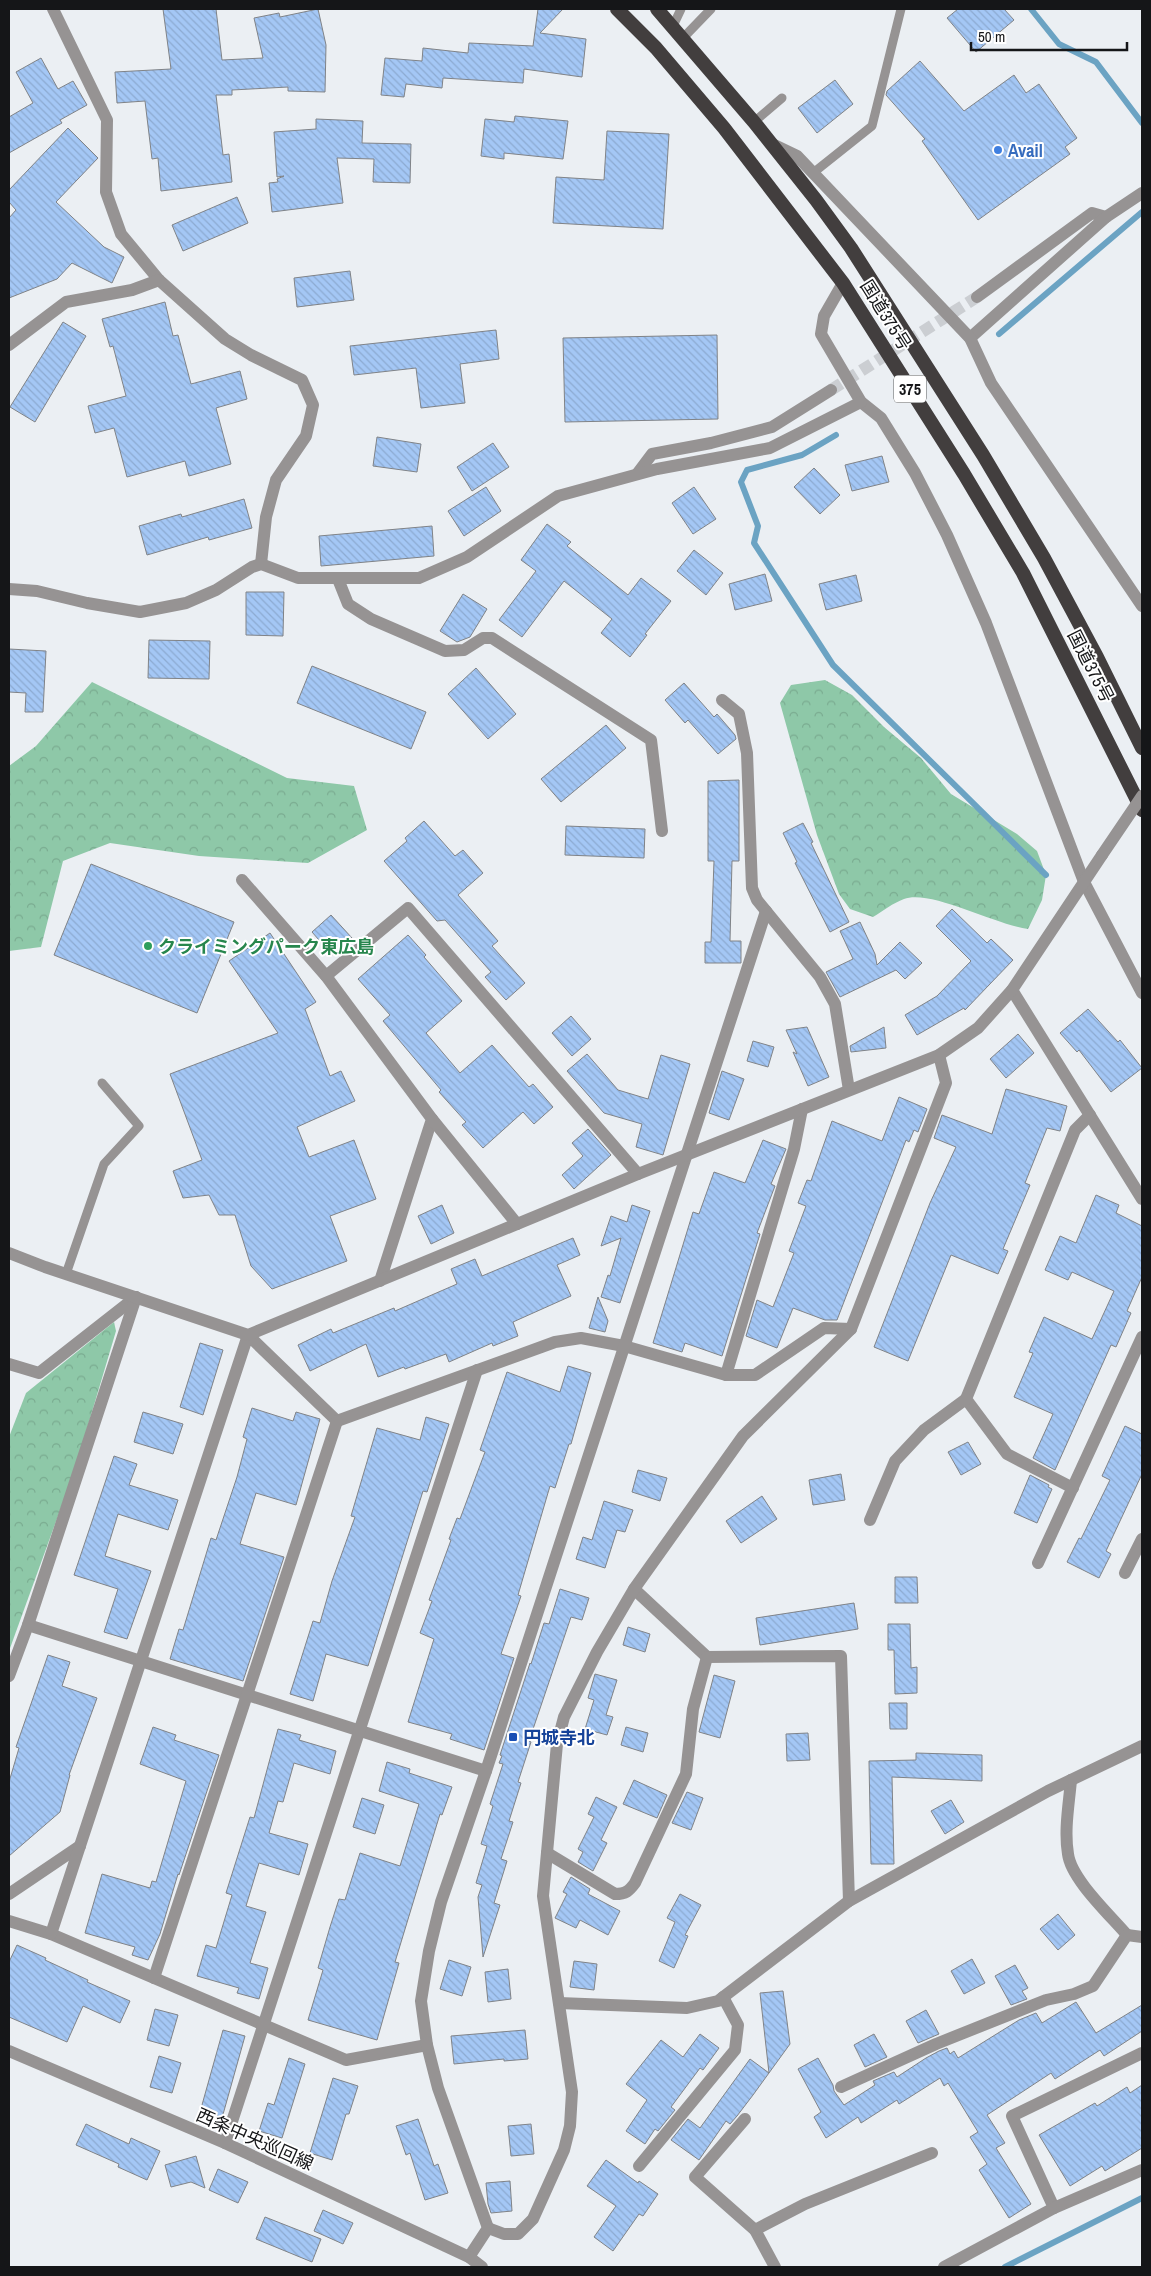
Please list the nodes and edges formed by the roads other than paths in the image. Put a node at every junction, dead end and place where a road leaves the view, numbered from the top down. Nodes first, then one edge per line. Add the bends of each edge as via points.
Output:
1 (53, 9) edge
2 (617, 9) edge
3 (657, 9) edge
4 (681, 9) edge
5 (711, 9) edge
6 (901, 9) edge
7 (673, 26) junction
8 (683, 38) junction
9 (782, 98) dead end
10 (754, 122) junction
11 (772, 144) junction
12 (814, 173) junction
13 (1142, 193) edge
14 (1106, 217) junction
15 (159, 280) junction
16 (844, 283) junction
17 (977, 297) tunnel mouth
18 (970, 338) junction
19 (9, 345) edge
20 (831, 390) tunnel mouth
21 (861, 402) junction
22 (637, 474) junction
23 (262, 564) junction
24 (338, 578) junction
25 (9, 589) edge
26 (1142, 606) edge
27 (722, 700) dead end
28 (1142, 748) edge
29 (1142, 796) edge
30 (1142, 810) edge
31 (662, 831) dead end
32 (242, 880) dead end
33 (1084, 882) junction
34 (766, 912) junction
35 (326, 976) junction
36 (1012, 990) junction
37 (1142, 993) edge
38 (939, 1055) junction
39 (102, 1083) dead end
40 (849, 1090) junction
41 (802, 1109) junction
42 (1090, 1115) junction
43 (432, 1119) junction
44 (685, 1157) junction
45 (638, 1174) junction
46 (1142, 1199) edge
47 (516, 1224) junction
48 (9, 1253) edge
49 (66, 1274) junction
50 (380, 1280) junction
51 (136, 1297) junction
52 (851, 1329) junction
53 (248, 1335) junction
54 (1142, 1337) edge
55 (624, 1346) junction
56 (9, 1364) edge
57 (477, 1370) junction
58 (726, 1375) junction
59 (966, 1398) junction
60 (338, 1420) junction
61 (1073, 1488) junction
62 (870, 1520) dead end
63 (1142, 1540) edge
64 (1038, 1563) dead end
65 (1125, 1573) dead end
66 (634, 1589) junction
67 (28, 1625) junction
68 (707, 1658) junction
69 (140, 1662) junction
70 (9, 1676) edge
71 (247, 1696) junction
72 (359, 1732) junction
73 (1142, 1746) edge
74 (486, 1771) junction
75 (1071, 1780) junction
76 (80, 1846) junction
77 (547, 1852) junction
78 (9, 1894) edge
79 (849, 1901) junction
80 (9, 1921) edge
81 (51, 1934) junction
82 (1127, 1935) junction
83 (1142, 1937) edge
84 (154, 1978) junction
85 (723, 1997) junction
86 (559, 2003) junction
87 (264, 2025) junction
88 (427, 2046) junction
89 (9, 2051) edge
90 (1142, 2053) edge
91 (841, 2087) dead end
92 (745, 2118) dead end
93 (225, 2143) junction
94 (932, 2153) dead end
95 (638, 2166) dead end
96 (1142, 2170) edge
97 (1054, 2208) junction
98 (488, 2228) junction
99 (755, 2230) junction
100 (469, 2257) junction
101 (482, 2267) edge
102 (776, 2267) edge
103 (944, 2267) edge

1 - 15 street via 107,120 106,192 121,234
2 - 16 highway, 国道375号 / 375 via 656,48 724,128
3 - 7 highway, 国道375号 / 375
4 - 7 lane
5 - 8 lane
6 - 12 lane via 872,126
7 - 8 highway, 国道375号 / 375
8 - 10 highway, 国道375号 / 375
9 - 10 lane
10 - 11 highway, 国道375号 / 375
11 - 12 street via 797,156
11 - 28 highway, 国道375号 / 375 via 851,248 983,455 1048,566
12 - 18 street
13 - 14 street
14 - 17 street via 1092,213
14 - 18 street
15 - 19 street via 132,290 66,302
15 - 23 street via 225,340 302,380 313,404 306,436 276,480 266,517
16 - 21 street via 824,316 821,334
16 - 30 highway, 国道375号 / 375 via 1023,573
18 - 26 street via 992,384
20 - 22 street via 772,427 652,454
21 - 22 street via 770,448
21 - 33 street via 881,418 947,534 986,623
22 - 24 street via 558,496 467,557 419,578
23 - 24 street via 298,578
23 - 25 street via 186,603 140,612 38,590
24 - 31 street via 348,604 371,619 445,650 464,650 483,638 492,638 651,740
27 - 34 street via 738,714 747,753 752,888
29 - 33 street, bridge
32 - 35 street
33 - 36 street
33 - 37 street
34 - 40 street via 820,977 835,1004
34 - 44 street
35 - 43 street
35 - 45 street via 408,908
36 - 38 street via 978,1028
36 - 42 street
38 - 40 street
38 - 52 street via 946,1083
39 - 49 lane via 139,1126 104,1164
40 - 41 street
41 - 44 street
41 - 58 street via 794,1149
42 - 46 street
42 - 59 street via 1075,1130
43 - 47 street
43 - 50 street
44 - 45 street
44 - 55 street
45 - 47 street
47 - 50 street
48 - 49 street
49 - 51 street
50 - 53 street
51 - 53 street
51 - 56 street via 39,1373
51 - 67 street
52 - 58 street via 824,1328 755,1375
52 - 66 street via 743,1436
53 - 60 street
53 - 69 street
54 - 61 street
55 - 57 street via 581,1338 555,1342
55 - 58 street
55 - 74 street
57 - 60 street
57 - 72 street
59 - 61 street via 1007,1454
59 - 62 street via 924,1430 896,1461
60 - 71 street
61 - 64 street
63 - 65 street
66 - 68 street
66 - 77 street via 564,1717 557,1744
67 - 69 street
67 - 70 street
68 - 77 street via 693,1709 686,1774 629,1891 615,1894
68 - 79 street via 841,1656
69 - 71 street
69 - 76 street
71 - 72 street
71 - 84 street
72 - 74 street
72 - 87 street
73 - 75 street
74 - 88 street via 441,1902 429,1951 421,2001
75 - 79 street
75 - 82 street via 1066,1833 1074,1874
76 - 78 street
76 - 81 street
77 - 86 street via 543,1896
79 - 85 street
80 - 81 street
81 - 84 street
82 - 83 street
82 - 91 street via 1093,1986 1010,2014
84 - 87 street
85 - 86 street via 703,2006 687,2008
85 - 95 street via 738,2025 735,2050
86 - 98 street via 572,2092 570,2126 564,2150 533,2219 518,2234 504,2234
87 - 88 street via 346,2060
87 - 93 street
88 - 98 street via 438,2088
89 - 93 street, 西条中央巡回線
90 - 97 street via 1012,2116
92 - 99 street via 695,2177
93 - 100 street, 西条中央巡回線
94 - 99 street via 805,2204
96 - 97 street
97 - 103 street
98 - 100 street
99 - 102 street
100 - 101 street, 西条中央巡回線

